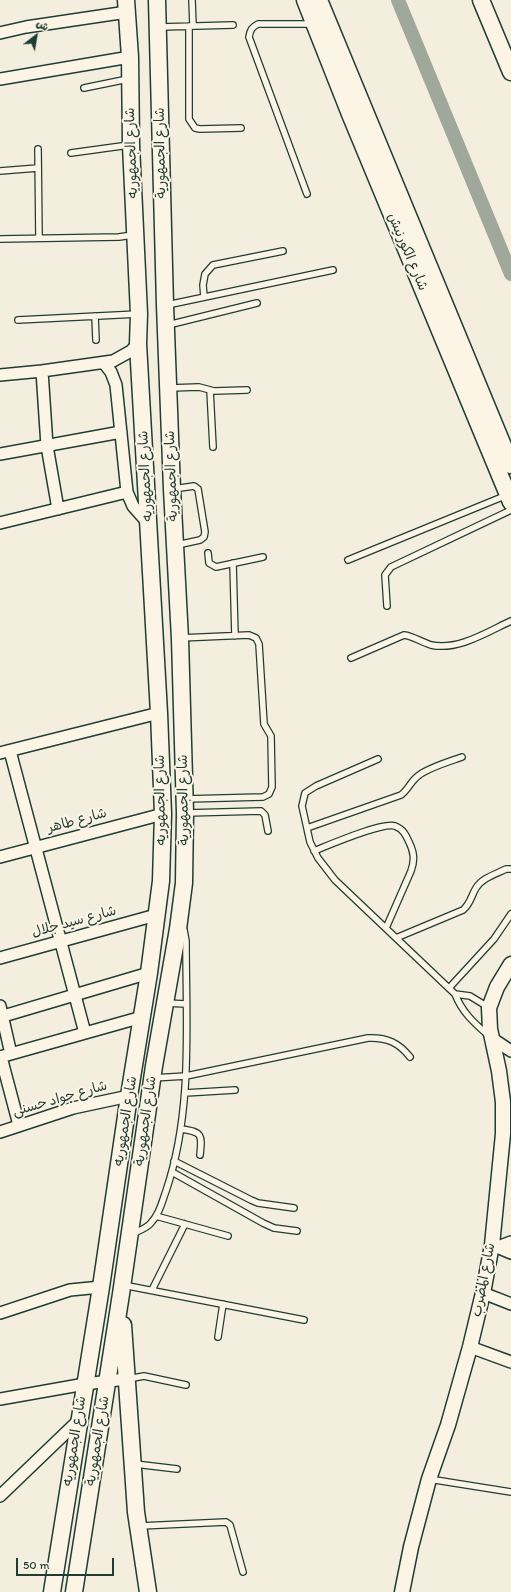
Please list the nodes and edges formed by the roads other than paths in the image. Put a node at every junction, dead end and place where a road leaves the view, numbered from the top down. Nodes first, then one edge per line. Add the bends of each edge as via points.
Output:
1 (157, 0) edge
2 (192, 0) edge
3 (305, 0) edge
4 (319, 0) edge
5 (481, 0) edge
6 (126, 6) edge
7 (314, 24) junction
8 (233, 25) dead end
9 (190, 26) junction
10 (158, 27) junction
11 (0, 33) edge
12 (130, 57) junction
13 (511, 72) edge
14 (0, 79) edge
15 (130, 79) junction
16 (84, 88) dead end
17 (241, 128) dead end
18 (131, 145) junction
19 (38, 149) dead end
20 (71, 153) dead end
21 (38, 168) junction
22 (0, 171) edge
23 (307, 194) dead end
24 (135, 234) junction
25 (40, 238) junction
26 (0, 239) edge
27 (282, 251) dead end
28 (333, 270) dead end
29 (204, 298) junction
30 (257, 303) dead end
31 (165, 305) junction
32 (139, 314) junction
33 (95, 316) junction
34 (18, 320) dead end
35 (166, 325) junction
36 (96, 340) dead end
37 (138, 344) junction
38 (104, 363) junction
39 (42, 371) junction
40 (0, 375) edge
41 (169, 388) junction
42 (210, 390) junction
43 (247, 390) dead end
44 (169, 407) junction
45 (142, 410) junction
46 (121, 432) junction
47 (170, 437) junction
48 (144, 439) junction
49 (47, 446) junction
50 (213, 447) dead end
51 (0, 454) edge
52 (511, 465) edge
53 (172, 489) junction
54 (127, 492) junction
55 (509, 498) edge
56 (58, 509) junction
57 (511, 510) edge
58 (0, 523) edge
59 (149, 524) junction
60 (174, 546) junction
61 (208, 553) dead end
62 (263, 557) dead end
63 (348, 560) dead end
64 (234, 563) junction
65 (386, 606) dead end
66 (511, 621) edge
67 (235, 636) junction
68 (180, 638) junction
69 (351, 658) dead end
70 (159, 713) junction
71 (5, 752) edge
72 (462, 757) dead end
73 (378, 758) dead end
74 (185, 806) junction
75 (163, 814) junction
76 (307, 828) junction
77 (268, 831) dead end
78 (36, 848) junction
79 (314, 851) junction
80 (0, 857) edge
81 (511, 869) edge
82 (511, 914) edge
83 (156, 915) junction
84 (179, 918) junction
85 (386, 928) junction
86 (396, 938) junction
87 (61, 942) junction
88 (0, 958) edge
89 (511, 964) edge
90 (149, 974) junction
91 (449, 988) junction
92 (456, 994) junction
93 (75, 995) junction
94 (166, 1002) junction
95 (186, 1004) junction
96 (489, 1008) junction
97 (1, 1013) edge
98 (142, 1017) junction
99 (85, 1033) junction
100 (493, 1039) junction
101 (511, 1052) edge
102 (4, 1056) edge
103 (410, 1057) dead end
104 (186, 1076) junction
105 (152, 1078) junction
106 (235, 1090) dead end
107 (185, 1093) junction
108 (129, 1096) junction
109 (19, 1126) junction
110 (181, 1129) junction
111 (0, 1132) edge
112 (200, 1155) dead end
113 (174, 1161) junction
114 (172, 1172) junction
115 (294, 1208) dead end
116 (156, 1216) junction
117 (185, 1224) junction
118 (297, 1231) dead end
119 (109, 1233) junction
120 (130, 1235) junction
121 (228, 1236) dead end
122 (511, 1242) edge
123 (495, 1246) junction
124 (511, 1253) edge
125 (101, 1287) junction
126 (122, 1289) junction
127 (152, 1290) junction
128 (483, 1293) junction
129 (223, 1304) junction
130 (511, 1304) edge
131 (0, 1313) edge
132 (304, 1320) dead end
133 (218, 1337) dead end
134 (470, 1347) junction
135 (511, 1362) edge
136 (126, 1379) junction
137 (107, 1382) junction
138 (84, 1384) junction
139 (186, 1386) dead end
140 (0, 1399) edge
141 (78, 1421) junction
142 (133, 1464) junction
143 (177, 1469) dead end
144 (429, 1479) junction
145 (511, 1492) edge
146 (0, 1496) edge
147 (138, 1526) junction
148 (243, 1572) dead end
149 (52, 1592) edge
150 (74, 1592) edge
151 (148, 1592) edge
152 (402, 1592) edge

1 - 10 main road, شارع الجمهورية
2 - 9 lane
3 - 7 main road, شارع الكورنيش
4 - 52 main road, شارع الكورنيش
5 - 13 main road
6 - 11 street
6 - 12 main road, شارع الجمهوريه
7 - 23 lane via 258,24 250,31 249,37
7 - 55 main road, شارع الكورنيش
8 - 9 lane
9 - 10 lane
9 - 17 lane via 189,120 195,128 200,129
10 - 31 main road, شارع الجمهورية
12 - 14 street
12 - 15 main road, شارع الجمهوريه
15 - 16 lane
15 - 18 main road, شارع الجمهوريه
18 - 20 lane
18 - 24 main road, شارع الجمهوريه
19 - 21 lane
21 - 22 lane
21 - 25 lane
24 - 25 lane
24 - 32 main road, شارع الجمهوريه
25 - 26 lane
27 - 29 lane via 213,265 205,274
28 - 29 lane
29 - 31 lane
30 - 35 lane
31 - 35 main road, شارع الجمهورية
32 - 33 lane
32 - 37 main road, شارع الجمهوريه
33 - 34 lane
33 - 36 lane
35 - 41 main road, شارع الجمهورية
37 - 38 street via 123,357
37 - 45 main road, شارع الجمهوريه
38 - 39 street
38 - 46 street via 116,385
39 - 40 street
39 - 49 street
41 - 42 lane via 200,387
41 - 44 main road, شارع الجمهورية
42 - 43 lane
42 - 50 lane
44 - 45 main road via 156,411
44 - 47 main road, شارع الجمهورية
45 - 48 main road, شارع الجمهوريه
46 - 49 street
46 - 54 street
47 - 48 main road via 157,434
47 - 53 main road, شارع الجمهورية
48 - 59 main road, شارع الجمهوريه
49 - 51 street
49 - 56 street
53 - 60 main road, شارع الجمهورية
53 - 60 lane via 194,486 198,489 205,532 200,540
54 - 56 street
54 - 59 street via 133,506
55 - 63 lane
56 - 58 street
57 - 65 lane via 391,567 385,575
59 - 70 main road, شارع الجمهوريه
60 - 68 main road, شارع الجمهورية
61 - 64 lane via 210,563 214,566
62 - 64 lane
64 - 67 lane
66 - 69 lane via 456,644 444,646 431,645 404,635
67 - 68 lane
67 - 74 lane via 252,636 259,644 264,724 271,736 272,791 263,797
68 - 74 main road, شارع الجمهورية
70 - 71 street
70 - 75 main road, شارع الجمهوريه
71 - 78 street
72 - 76 lane via 421,773 401,795
73 - 76 lane via 305,793 302,806
74 - 77 lane via 261,811 265,815
74 - 84 main road, شارع الجمهورية via 184,883
75 - 78 street, شارع طاهر
75 - 83 main road, شارع الجمهوريه via 161,881
76 - 79 lane
78 - 80 street, شارع طاهر
78 - 87 street
79 - 85 lane via 335,880
79 - 85 lane via 383,826 396,826 402,830 414,851 414,861 412,871
81 - 86 lane via 480,882 471,901 463,910
82 - 91 lane via 494,939
83 - 87 street, شارع سيد جلال
83 - 90 main road, شارع الجمهوريه
84 - 94 main road, شارع الجمهورية
84 - 95 lane via 186,941
85 - 86 lane
86 - 91 lane
87 - 88 street, شارع سيد جلال
87 - 93 street
89 - 96 street, شارع المضرب via 496,987
90 - 93 street
90 - 98 main road, شارع الجمهوريه
91 - 92 lane
92 - 96 lane via 470,996
92 - 100 lane via 461,1008
93 - 97 street
93 - 99 street
94 - 95 lane
94 - 105 main road, شارع الجمهورية
95 - 104 lane
96 - 100 street, شارع المضرب
97 - 102 street
98 - 99 street
98 - 108 main road, شارع الجمهوريه
99 - 102 street
100 - 101 street
100 - 123 street, شارع المضرب via 502,1094 503,1134
102 - 109 street
103 - 104 lane via 392,1041 378,1037
104 - 105 lane
104 - 107 lane
105 - 120 main road, شارع الجمهورية
106 - 107 lane
107 - 110 lane
108 - 109 street, شارع جواد حسنى via 73,1108
108 - 119 main road, شارع الجمهوريه
109 - 111 street, شارع جواد حسنى
110 - 112 lane via 200,1134
110 - 113 lane
113 - 114 lane
113 - 115 lane via 258,1203
114 - 116 lane
114 - 118 lane via 262,1223 274,1228
116 - 117 lane
116 - 120 lane via 150,1224
117 - 121 lane
117 - 127 lane
119 - 120 main road
119 - 125 main road, شارع الجمهوريه
120 - 126 main road, شارع الجمهورية
122 - 123 street
123 - 124 street
123 - 128 street, شارع المضرب
125 - 131 street via 70,1290
125 - 138 main road, شارع الجمهوريه
126 - 127 lane
126 - 136 main road
126 - 137 main road, شارع الجمهورية
127 - 129 lane
128 - 130 street
128 - 134 street, شارع المضرب
129 - 132 lane
129 - 133 lane
134 - 135 street
134 - 144 street, شارع المضرب via 448,1425
136 - 137 street
136 - 139 lane via 144,1376
136 - 142 main road
137 - 138 street
137 - 150 main road, شارع الجمهورية
138 - 140 street
138 - 141 main road, شارع الجمهوريه
141 - 146 street
141 - 149 main road, شارع الجمهوريه
142 - 143 lane
142 - 147 main road
144 - 145 lane
144 - 152 street, شارع المضرب
147 - 148 lane via 226,1522 230,1525
147 - 151 main road

